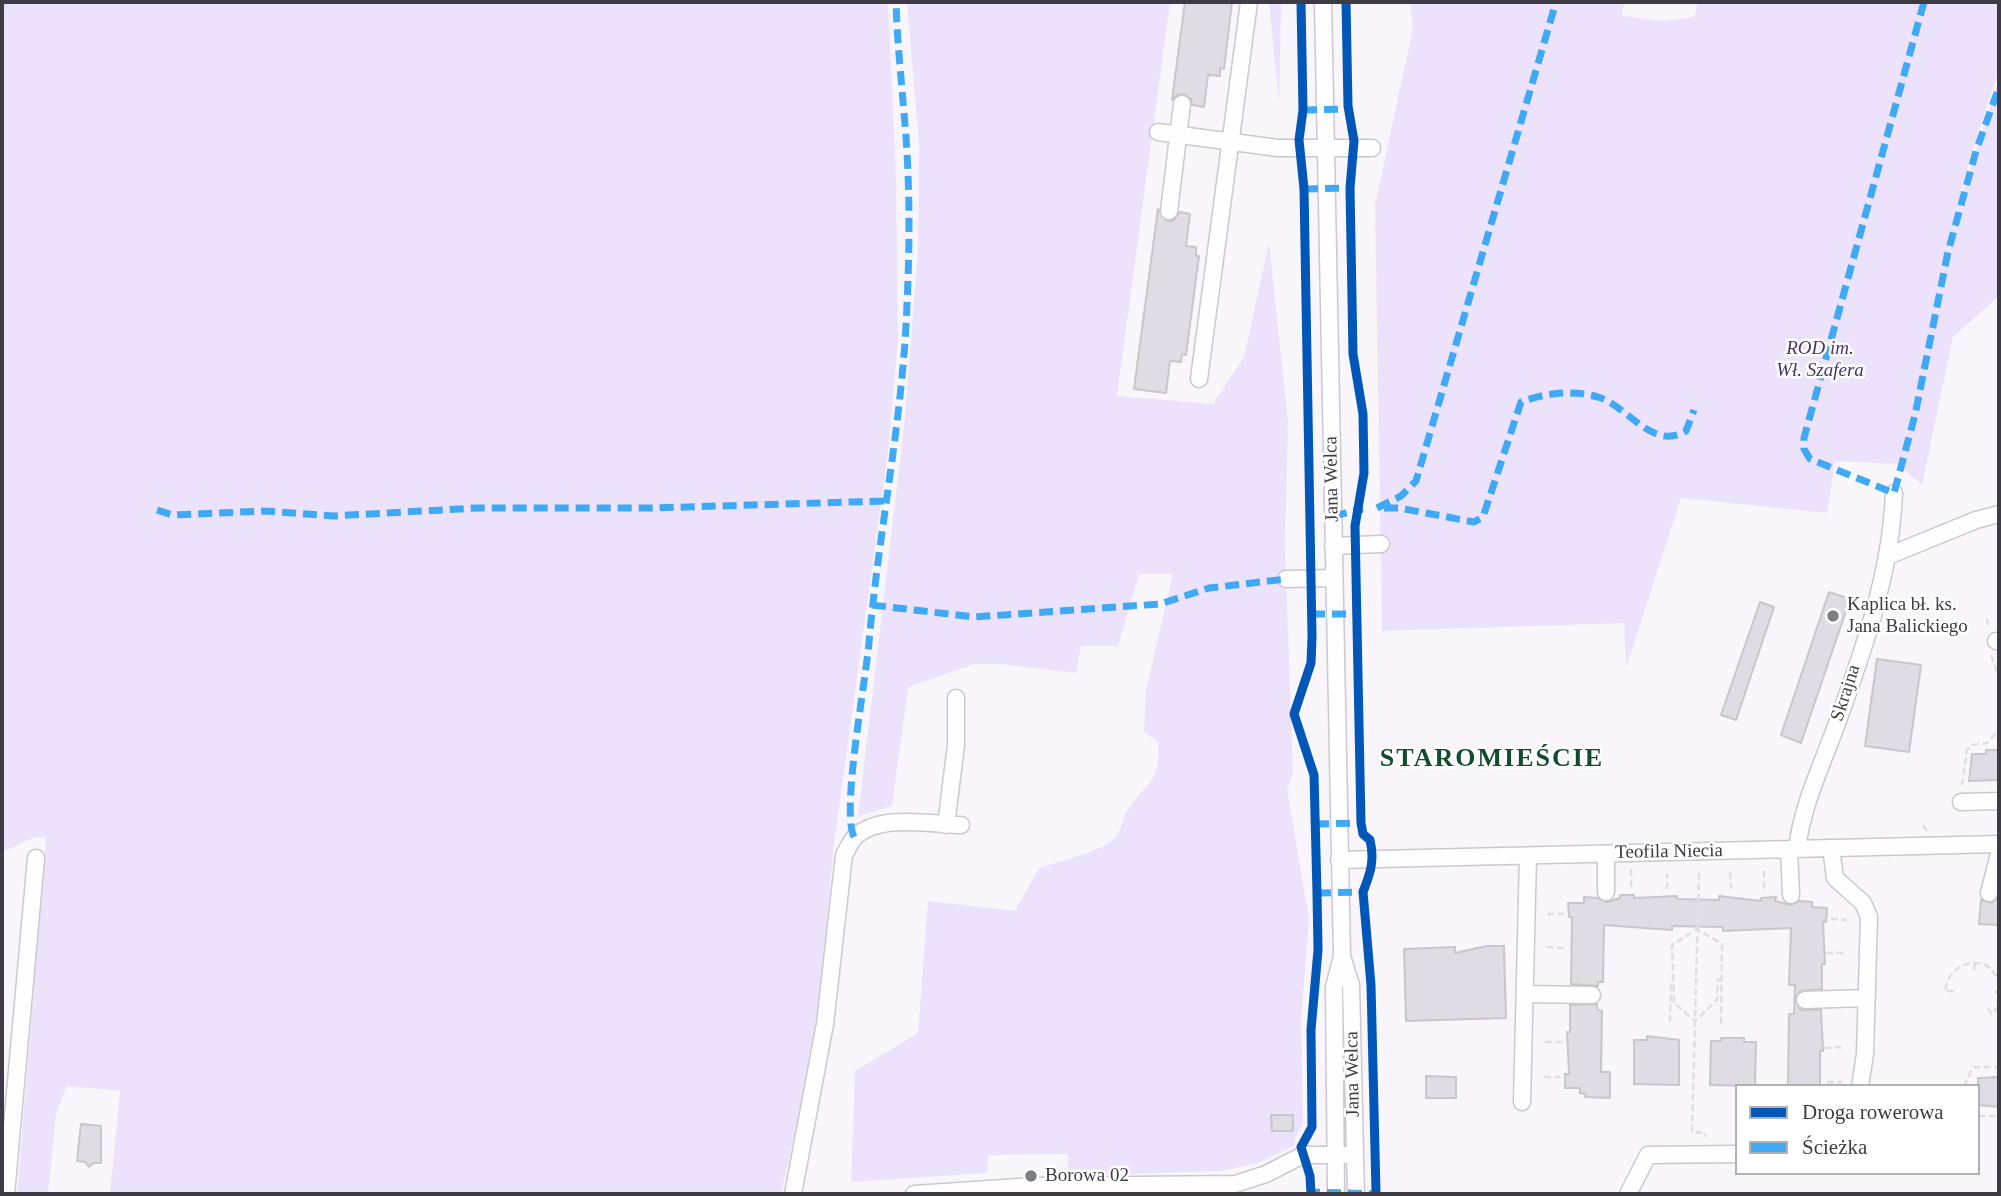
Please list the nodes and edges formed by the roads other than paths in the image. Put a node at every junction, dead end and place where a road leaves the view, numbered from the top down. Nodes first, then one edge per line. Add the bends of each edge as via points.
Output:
1 (1249, 2) edge
2 (1323, 2) edge
3 (1182, 104) dead end
4 (1158, 132) dead end
5 (1178, 134) junction
6 (1231, 141) junction
7 (1372, 148) dead end
8 (1326, 150) junction
9 (1168, 211) dead end
10 (1199, 379) dead end
11 (1894, 493) dead end
12 (1999, 514) edge
13 (1381, 544) dead end
14 (1333, 545) junction
15 (1888, 556) junction
16 (1334, 578) junction
17 (1286, 579) dead end
18 (956, 698) dead end
19 (1999, 801) edge
20 (1961, 802) road end
21 (1999, 844) edge
22 (1832, 848) junction
23 (1793, 849) junction
24 (1606, 854) junction
25 (1999, 854) edge
26 (1528, 856) junction
27 (36, 859) dead end
28 (1339, 860) junction
29 (1606, 892) dead end
30 (1989, 893) dead end
31 (1791, 895) dead end
32 (1342, 956) junction
33 (1525, 994) junction
34 (1592, 995) dead end
35 (1867, 998) junction
36 (1805, 1000) dead end
37 (1860, 1084) edge
38 (1522, 1102) dead end
39 (1735, 1154) edge
40 (1336, 1155) junction
41 (1354, 1155) junction
42 (6, 1194) edge
43 (793, 1194) edge
44 (914, 1194) edge
45 (1336, 1194) edge
46 (1356, 1194) edge
47 (1628, 1194) edge

1 - 6 street
2 - 8 street, Jana Welca
3 - 5 street
4 - 5 street
5 - 6 street
5 - 9 street
6 - 8 street
6 - 10 street
7 - 8 street
8 - 14 street, Jana Welca
11 - 15 street, Skrajna
12 - 15 street
13 - 14 street
14 - 16 street, Jana Welca
15 - 23 street, Skrajna
16 - 17 street
16 - 28 street, Jana Welca
18 - 43 street via 953,825 870,827 854,837 844,855 825,1024
19 - 20 street
21 - 22 street, Teofila Niecia
22 - 23 street, Teofila Niecia
22 - 35 street via 1835,878 1867,910
23 - 24 street, Teofila Niecia
23 - 31 street, Skrajna
24 - 26 street, Teofila Niecia
24 - 29 street
25 - 30 street
26 - 28 street, Teofila Niecia
26 - 33 street
27 - 42 street
28 - 32 street, Jana Welca
32 - 40 street, Jana Welca via 1334,987
32 - 41 street, Jana Welca via 1351,985
33 - 34 street
33 - 38 street
35 - 36 street
35 - 37 street
39 - 47 street via 1648,1155
40 - 41 street
40 - 44 street via 1303,1155 1235,1184 1034,1186
40 - 45 street, Jana Welca
41 - 46 street, Jana Welca

